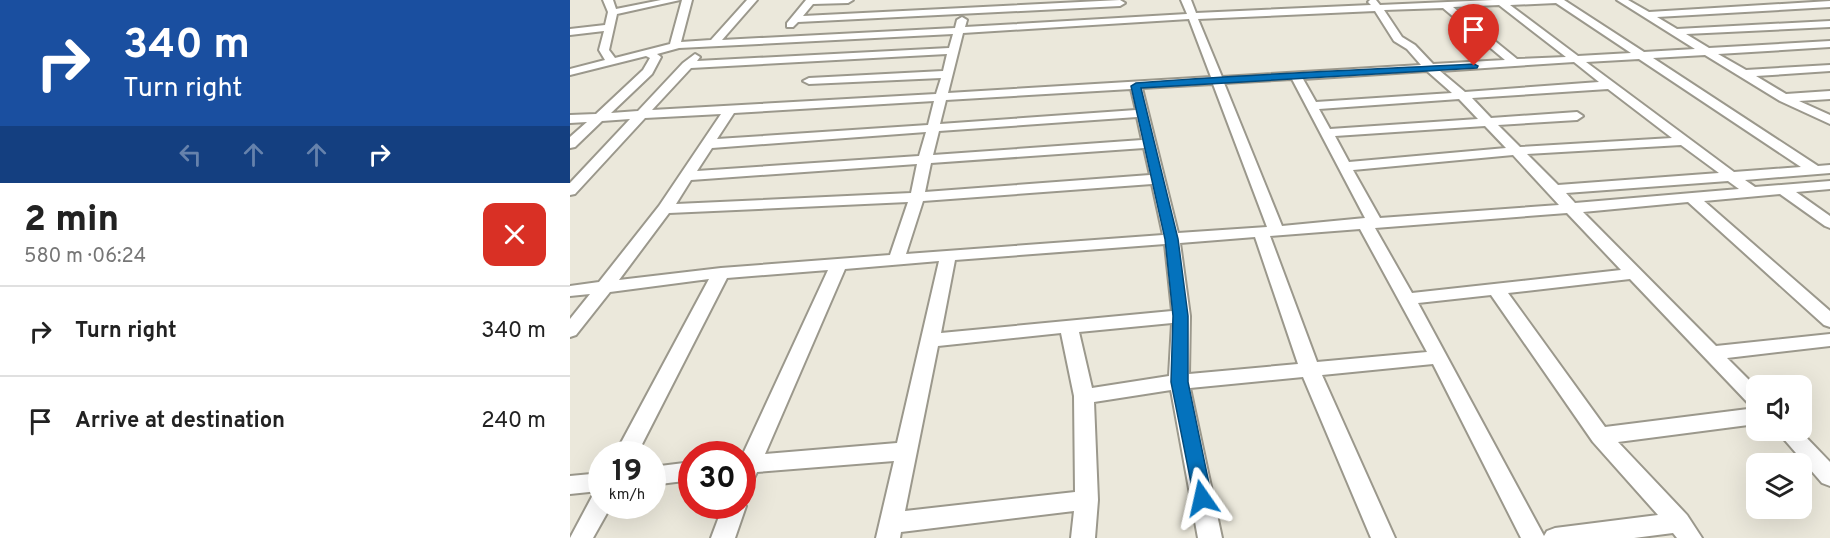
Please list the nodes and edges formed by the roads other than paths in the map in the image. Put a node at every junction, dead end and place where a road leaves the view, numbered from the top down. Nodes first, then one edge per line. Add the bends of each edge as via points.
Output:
1 (608, 0) edge
2 (675, 0) edge
3 (687, 0) edge
4 (752, 0) edge
5 (848, 0) edge
6 (1186, 0) edge
7 (1247, 0) edge
8 (1557, 0) edge
9 (1622, 0) edge
10 (1782, 0) edge
11 (810, 1) edge
12 (1119, 2) edge
13 (1499, 2) edge
14 (1375, 4) edge
15 (1830, 4) edge
16 (1444, 5) junction
17 (965, 6) edge
18 (1796, 7) junction
19 (613, 12) junction
20 (1255, 13) junction
21 (1689, 13) junction
22 (1192, 15) junction
23 (1647, 15) junction
24 (795, 19) junction
25 (1124, 22) junction
26 (1830, 23) edge
27 (610, 27) junction
28 (1720, 30) junction
29 (960, 31) junction
30 (570, 32) edge
31 (1676, 32) junction
32 (837, 36) junction
33 (778, 40) junction
34 (711, 44) junction
35 (1830, 44) edge
36 (675, 45) junction
37 (954, 51) junction
38 (646, 52) junction
39 (1710, 52) junction
40 (1643, 56) junction
41 (823, 58) junction
42 (1578, 60) junction
43 (612, 61) junction
44 (1516, 64) junction
45 (687, 65) junction
46 (1830, 68) edge
47 (1431, 69) junction
48 (1800, 70) junction
49 (570, 72) edge
50 (948, 74) junction
51 (1742, 74) junction
52 (1296, 77) junction
53 (1218, 79) junction
54 (808, 81) junction
55 (1609, 85) junction
56 (1136, 86) junction
57 (1830, 86) edge
58 (1461, 94) junction
59 (1830, 95) edge
60 (942, 97) junction
61 (1784, 98) junction
62 (1311, 106) junction
63 (792, 107) junction
64 (729, 111) junction
65 (1143, 113) junction
66 (638, 116) junction
67 (1577, 116) dead end
68 (601, 117) junction
69 (570, 119) edge
70 (1830, 120) edge
71 (1487, 121) junction
72 (933, 129) junction
73 (1326, 133) junction
74 (1682, 141) junction
75 (570, 144) edge
76 (708, 144) junction
77 (1148, 144) junction
78 (1515, 151) junction
79 (925, 158) junction
80 (1344, 166) junction
81 (1823, 169) edge
82 (686, 176) junction
83 (1730, 177) junction
84 (1157, 179) junction
85 (1830, 185) edge
86 (1554, 190) junction
87 (570, 191) edge
88 (1785, 191) junction
89 (1752, 192) junction
90 (917, 197) junction
91 (1692, 198) junction
92 (1573, 208) junction
93 (665, 209) junction
94 (1369, 222) junction
95 (1830, 223) edge
96 (1269, 231) junction
97 (1172, 239) junction
98 (948, 255) junction
99 (896, 260) junction
100 (838, 265) junction
101 (721, 273) junction
102 (1637, 273) junction
103 (606, 285) junction
104 (1496, 289) junction
105 (570, 291) edge
106 (1408, 299) junction
107 (1181, 316) junction
108 (1830, 321) edge
109 (1069, 328) junction
110 (570, 331) edge
111 (931, 340) junction
112 (1830, 340) edge
113 (1711, 353) junction
114 (1439, 357) junction
115 (1310, 370) junction
116 (1179, 382) junction
117 (1746, 389) edge
118 (1084, 396) junction
119 (1746, 417) edge
120 (1600, 436) junction
121 (633, 441) edge
122 (1796, 441) edge
123 (756, 445) edge
124 (906, 451) junction
125 (756, 469) edge
126 (1830, 477) edge
127 (588, 483) edge
128 (570, 485) edge
129 (1087, 500) junction
130 (591, 519) edge
131 (730, 519) edge
132 (1684, 530) edge
133 (890, 531) edge
134 (580, 538) edge
135 (723, 538) edge
136 (1083, 538) edge
137 (1210, 538) edge
138 (1383, 538) edge
139 (1533, 538) edge
140 (1555, 538) edge

1 - 19 street
2 - 19 street
3 - 36 street
4 - 34 street
5 - 11 street
6 - 22 street
7 - 20 street
8 - 13 street
8 - 40 street
9 - 23 street
10 - 18 street
11 - 24 street
12 - 17 street
12 - 25 street
13 - 16 street
13 - 42 street
14 - 16 street
14 - 20 street
14 - 47 street via 1398,39
15 - 18 street
16 - 44 street
17 - 24 street
17 - 29 street
18 - 21 street
18 - 26 street
19 - 27 street
20 - 22 street
21 - 23 street
21 - 28 street
22 - 25 street
22 - 53 street
23 - 31 street
24 - 33 street
25 - 29 street
26 - 28 street
27 - 30 street
27 - 43 street via 604,50
28 - 31 street
29 - 32 street
29 - 37 street
31 - 39 street
32 - 33 street
32 - 41 street
33 - 34 street
34 - 36 street
34 - 45 street
35 - 39 street
36 - 38 street
37 - 41 street
37 - 50 street
38 - 43 street
38 - 68 street via 656,57 648,72
39 - 40 street
39 - 51 street
40 - 42 street
40 - 81 street
41 - 45 street
41 - 54 street
42 - 44 street
42 - 55 street
43 - 49 street
44 - 47 street
45 - 66 street
46 - 48 street
47 - 52 street
47 - 58 street
48 - 51 street
48 - 57 street
50 - 54 street
50 - 60 street
51 - 61 street
52 - 53 street
52 - 62 street
53 - 56 street
53 - 96 street
54 - 63 street
55 - 58 street
55 - 74 street
56 - 60 street
56 - 65 street
58 - 62 street
58 - 71 street
59 - 61 street
60 - 63 street
60 - 72 street
61 - 70 street
62 - 73 street
63 - 64 street
64 - 66 street
64 - 76 street
65 - 72 street
65 - 77 street
66 - 68 street
66 - 87 street
67 - 71 street
68 - 69 street
68 - 75 street
71 - 73 street
71 - 78 street
72 - 76 street
72 - 79 street
73 - 80 street
74 - 78 street
74 - 83 street
76 - 82 street
77 - 79 street
77 - 84 street
78 - 80 street
78 - 86 street
79 - 82 street
79 - 90 street
80 - 94 street
81 - 83 street
82 - 93 street
83 - 86 street
83 - 89 street
84 - 90 street
84 - 97 street
85 - 88 street
86 - 92 street
88 - 89 street
88 - 95 street
89 - 91 street
90 - 93 street
90 - 99 street
91 - 92 street
91 - 108 street
92 - 94 street
92 - 102 street
93 - 103 street
94 - 96 street
94 - 106 street
96 - 97 street
96 - 115 street
97 - 98 street
97 - 107 street
98 - 99 street
98 - 111 street
99 - 100 street
100 - 101 street
100 - 123 street
101 - 103 street
101 - 121 street
102 - 104 street
102 - 113 street
103 - 105 street
103 - 110 street
104 - 106 street
104 - 120 street
106 - 114 street
107 - 109 street
107 - 116 street
109 - 111 street
109 - 118 street
111 - 124 street
112 - 113 street
113 - 117 street
114 - 115 street
114 - 139 street
115 - 116 street
115 - 138 street
116 - 118 street
116 - 137 street
118 - 129 street
119 - 120 street
120 - 132 street
122 - 126 street
124 - 125 street
124 - 133 street
127 - 128 street
129 - 133 street
129 - 136 street
130 - 134 street
131 - 135 street
132 - 140 street

